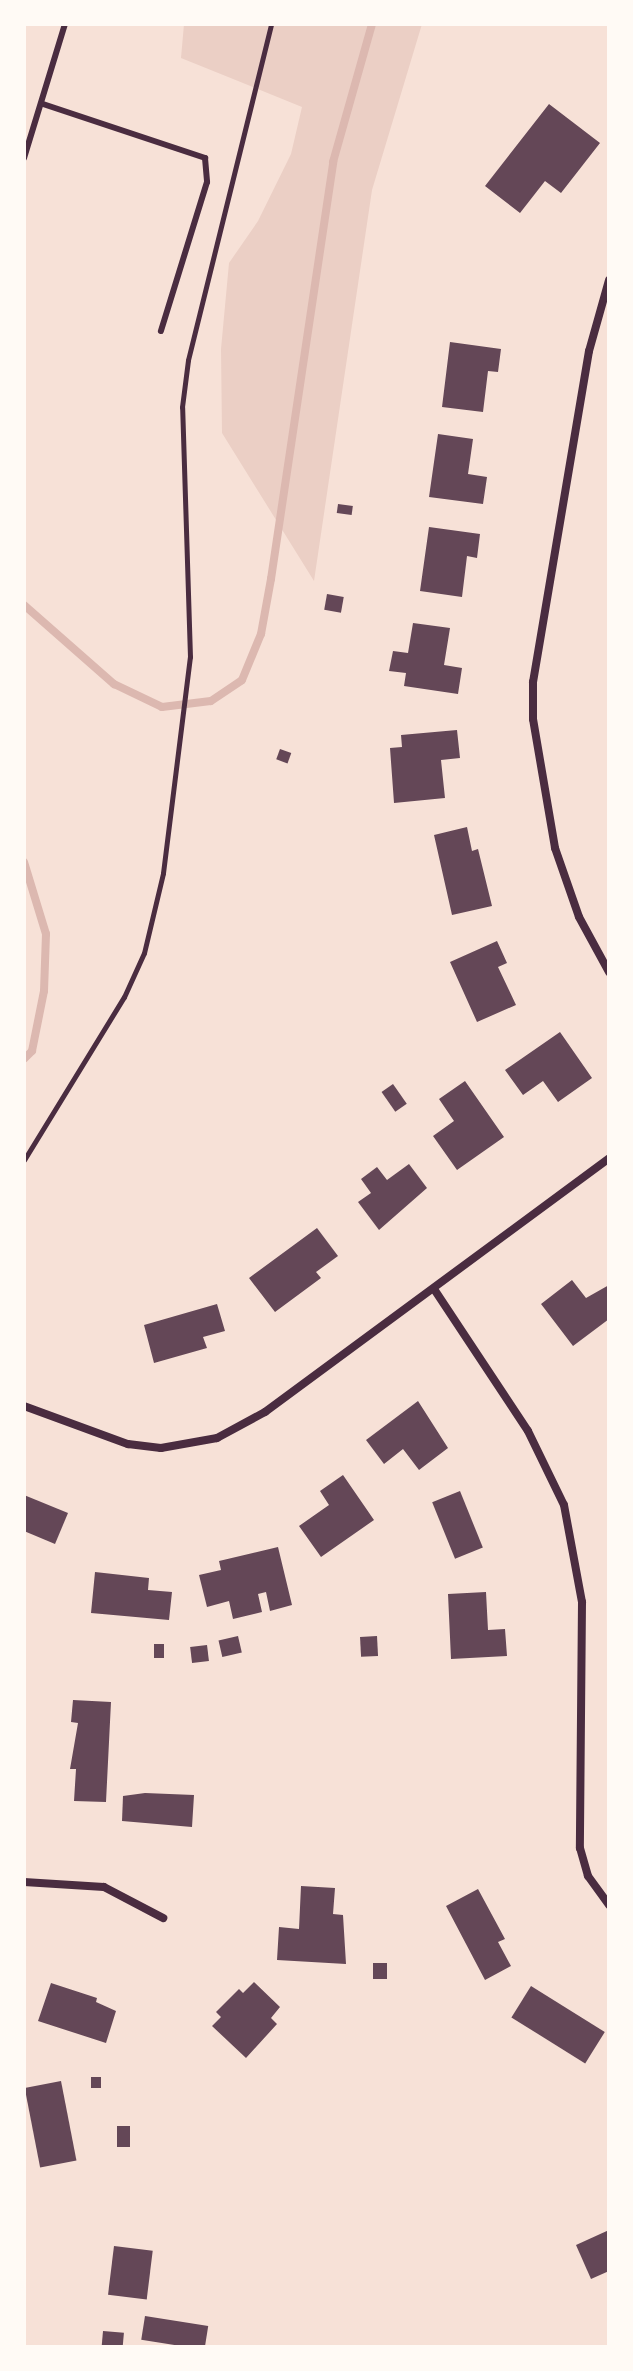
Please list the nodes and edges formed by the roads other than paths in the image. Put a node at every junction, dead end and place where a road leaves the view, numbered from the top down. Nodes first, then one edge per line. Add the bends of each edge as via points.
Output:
1 (64, 24) edge
2 (43, 104) junction
3 (24, 158) edge
4 (609, 280) edge
5 (161, 331) dead end
6 (609, 972) edge
7 (609, 1158) edge
8 (434, 1289) junction
9 (24, 1406) edge
10 (24, 1882) edge
11 (609, 1905) edge
12 (163, 1918) dead end

1 - 2 lane
2 - 3 lane
2 - 5 lane via 205,158 207,182
4 - 6 street via 589,351 533,682 533,719 555,848 579,917
7 - 8 street
8 - 9 street via 265,1412 217,1438 189,1446 128,1444
8 - 11 street via 528,1431 564,1505 582,1602 580,1848 588,1876
10 - 12 street via 104,1887

